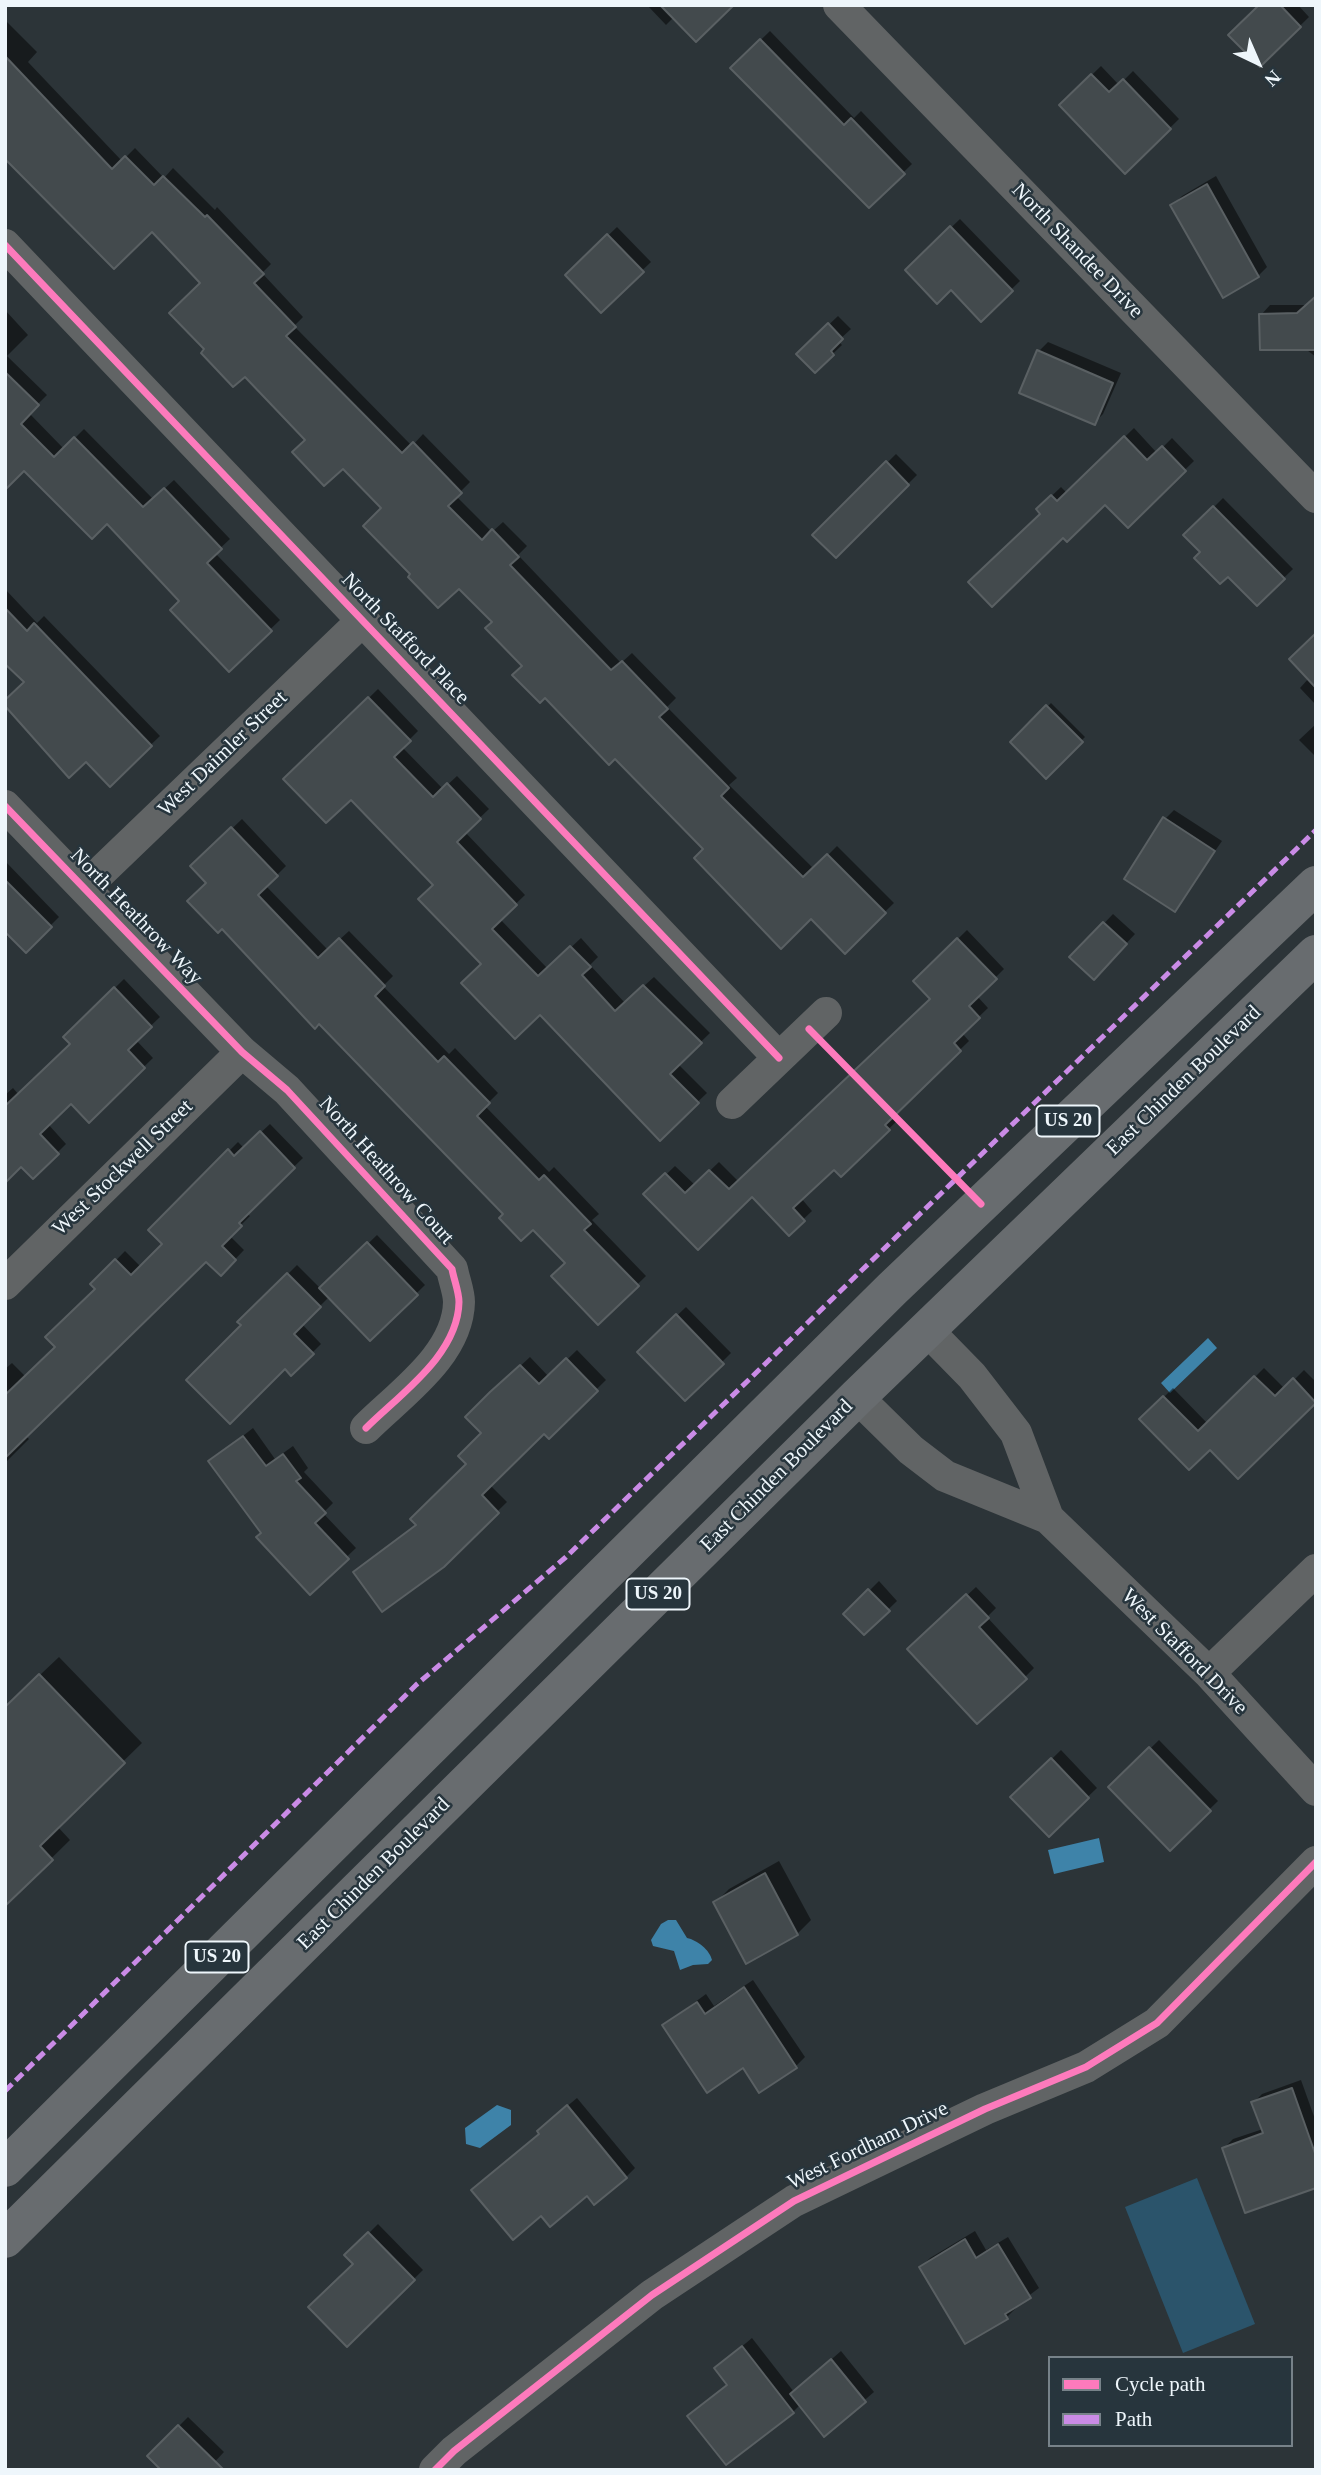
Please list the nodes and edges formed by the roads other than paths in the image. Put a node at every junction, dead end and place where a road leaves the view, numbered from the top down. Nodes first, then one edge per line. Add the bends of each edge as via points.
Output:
1 (839, 5) edge
2 (5, 245) edge
3 (1316, 497) edge
4 (363, 620) junction
5 (5, 806) edge
6 (1316, 885) edge
7 (84, 888) junction
8 (1316, 954) edge
9 (1227, 970) junction
10 (826, 1013) dead end
11 (242, 1052) junction
12 (779, 1058) junction
13 (732, 1103) dead end
14 (5, 1284) edge
15 (927, 1330) junction
16 (857, 1396) junction
17 (366, 1428) dead end
18 (1048, 1518) junction
19 (1316, 1570) edge
20 (1209, 1673) junction
21 (1316, 1790) edge
22 (1316, 1863) edge
23 (7, 2165) edge
24 (5, 2239) edge
25 (435, 2470) edge

1 - 3 street, North Shandee Drive
2 - 4 street, North Stafford Place
4 - 7 street, West Daimler Street
4 - 12 street, North Stafford Place
5 - 7 street, North Heathrow Way
6 - 9 main road, US 20
7 - 11 street, North Heathrow Way
8 - 15 main road, East Chinden Boulevard / US 20
9 - 16 main road via 1175,1052 885,1331
9 - 23 main road, US 20 via 892,1289
10 - 12 street
11 - 14 street, West Stockwell Street
11 - 17 street, North Heathrow Court via 287,1090 452,1269 459,1301 453,1335 433,1362
12 - 13 street
15 - 16 main road, East Chinden Boulevard / US 20
15 - 18 street, West Stafford Drive via 972,1376 1016,1433
16 - 18 street, West Stafford Drive via 911,1450 945,1476
16 - 24 main road, East Chinden Boulevard / US 20
18 - 20 street, West Stafford Drive
19 - 20 street
20 - 21 street, West Stafford Drive
22 - 25 street, West Fordham Drive via 1157,2023 1086,2067 985,2109 794,2201 652,2295

